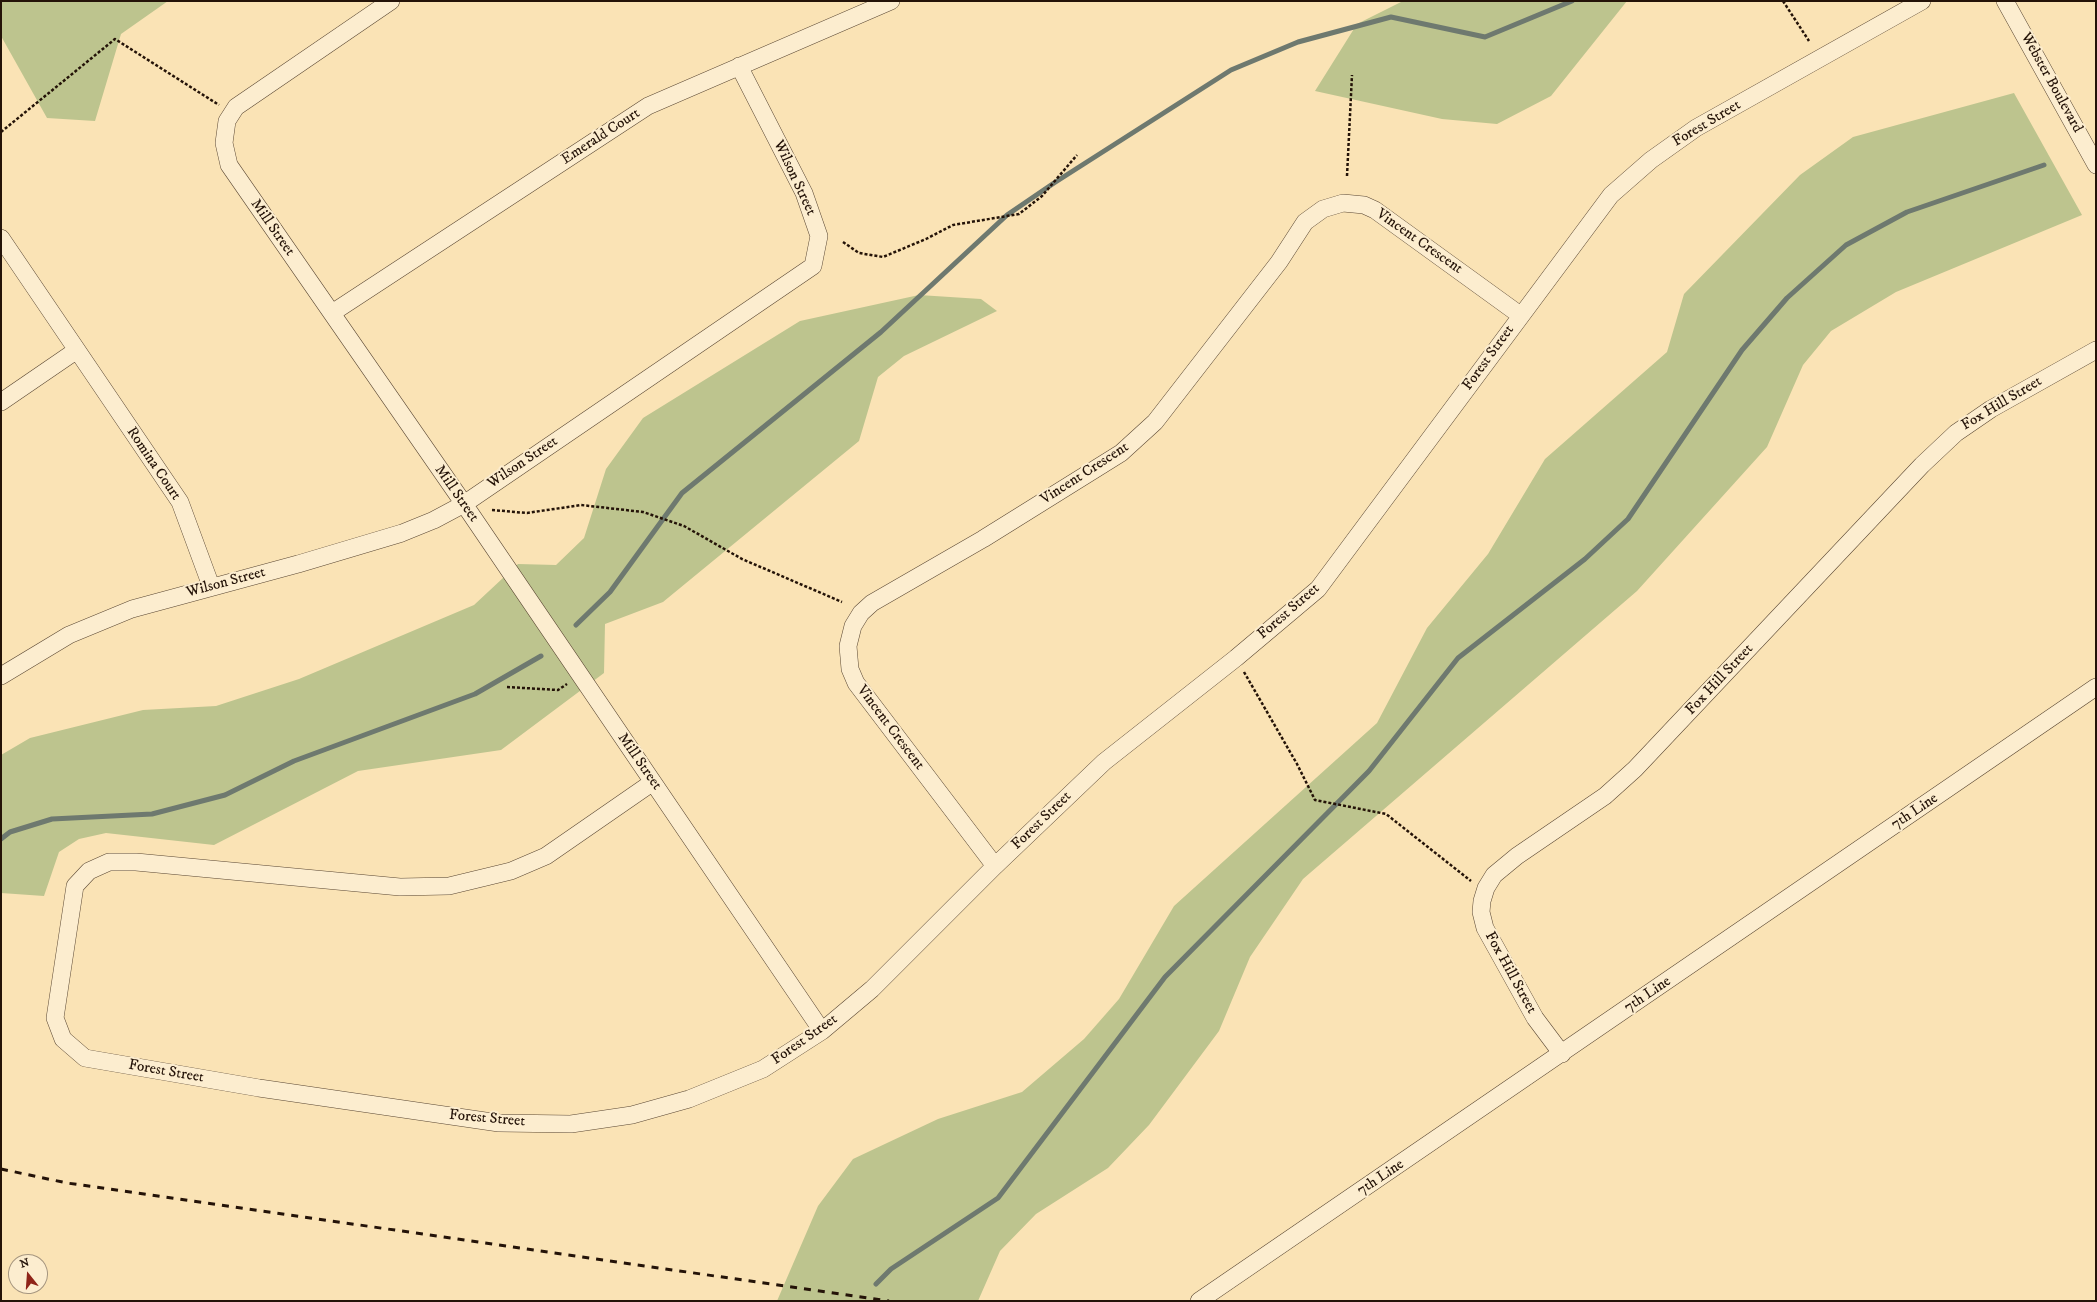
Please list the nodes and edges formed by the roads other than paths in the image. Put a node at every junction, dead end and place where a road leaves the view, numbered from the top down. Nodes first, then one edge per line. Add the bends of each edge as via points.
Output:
1 (390, 1) edge
2 (892, 1) edge
3 (1922, 1) edge
4 (2005, 1) edge
5 (739, 66) junction
6 (2096, 165) edge
7 (1, 238) edge
8 (332, 313) junction
9 (1520, 315) junction
10 (77, 350) junction
11 (2096, 350) edge
12 (1, 402) edge
13 (464, 504) junction
14 (211, 586) junction
15 (1, 676) edge
16 (2096, 687) edge
17 (653, 782) junction
18 (995, 866) junction
19 (822, 1031) junction
20 (1562, 1054) junction
21 (1199, 1301) edge

1 - 8 street, Mill Street via 236,106 227,121 224,143 229,165
2 - 5 street, Emerald Court
3 - 9 street, Forest Street via 1696,128 1651,160 1611,195
4 - 6 street, Webster Boulevard
5 - 8 street, Emerald Court via 648,106
5 - 13 street, Wilson Street via 804,193 820,236 813,266
7 - 10 street, Romina Court
8 - 13 street, Mill Street
9 - 18 street, Forest Street via 1318,589 1236,658 1104,762
9 - 18 street, Vincent Crescent via 1375,210 1354,203 1323,209 1305,222 1279,262 1155,422 1121,454 864,610 853,626 848,646 850,668 856,683
10 - 12 street
10 - 14 street, Romina Court via 180,502
11 - 20 street, Fox Hill Street via 1991,409 1956,433 1922,465 1635,769 1605,796 1517,856 1494,875 1486,888 1482,902 1481,912 1485,928 1535,1018
13 - 14 street, Wilson Street via 402,533 298,564
13 - 17 street, Mill Street via 579,677
14 - 15 street, Wilson Street via 106,618 68,635
16 - 20 street, 7th Line
17 - 19 street, Mill Street
17 - 19 street, Forest Street via 546,856 511,871 449,886 400,887 144,862 109,862 89,871 75,886 55,1018 63,1039 85,1058 259,1088 499,1123 571,1124 632,1115 689,1099 763,1069
18 - 19 street, Forest Street via 872,989
20 - 21 street, 7th Line

